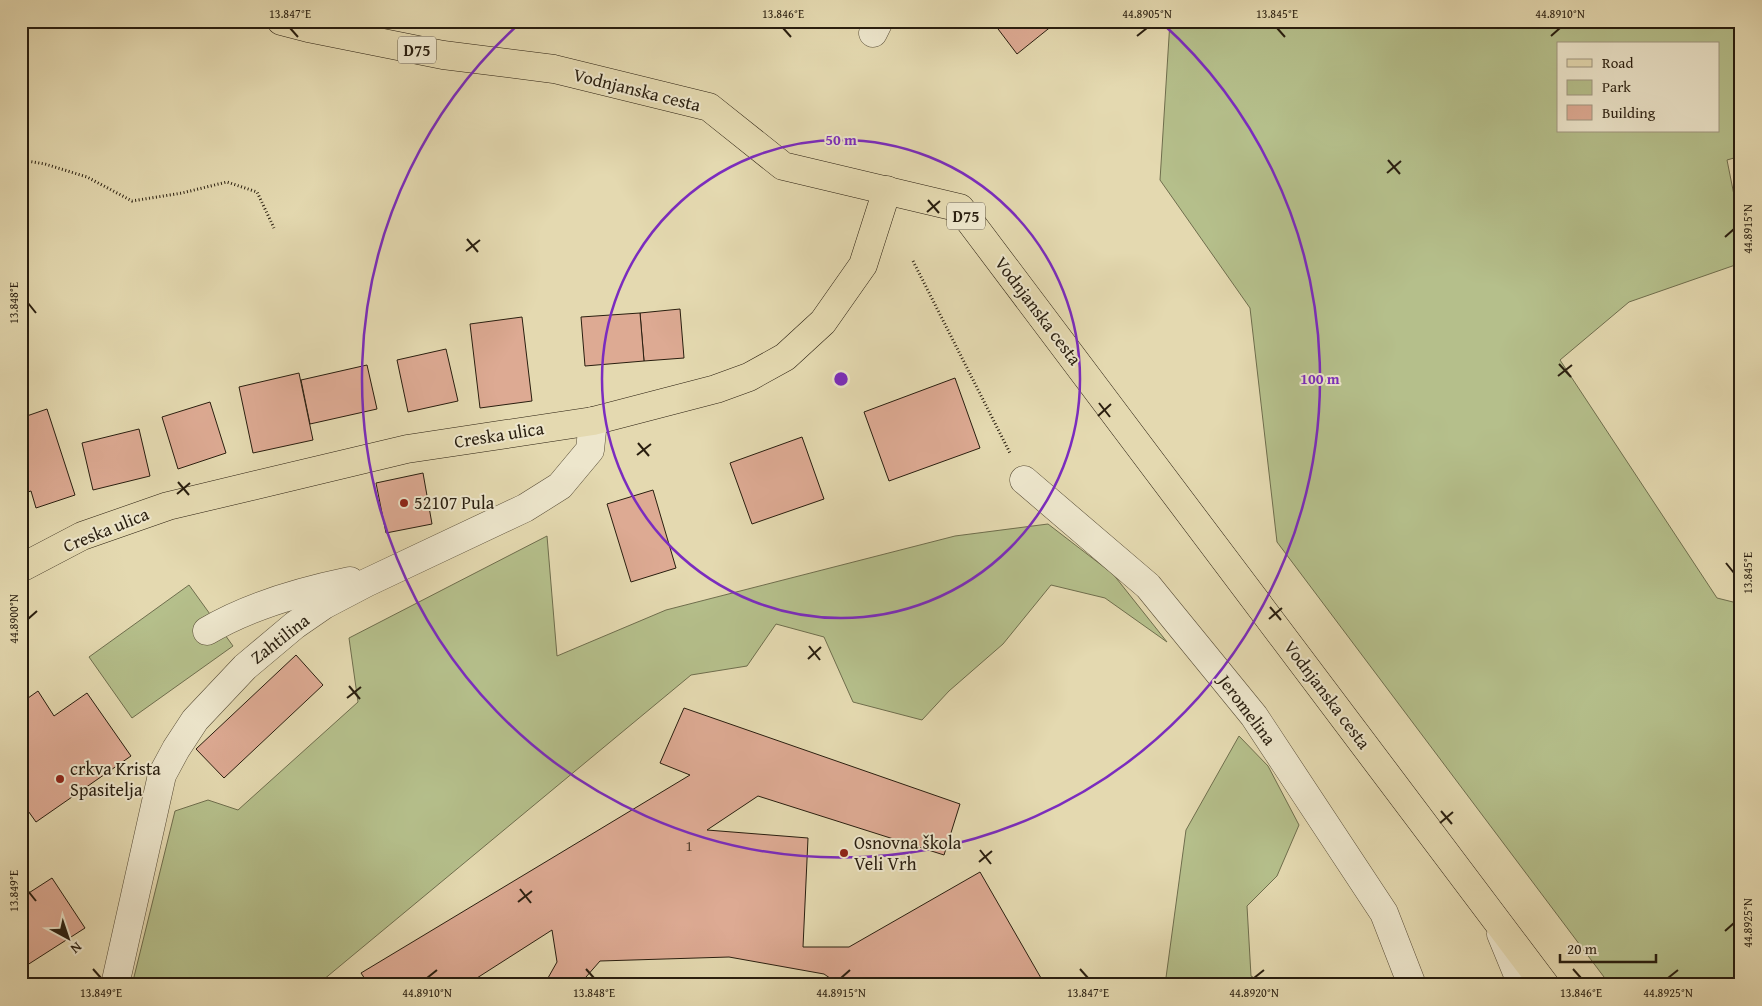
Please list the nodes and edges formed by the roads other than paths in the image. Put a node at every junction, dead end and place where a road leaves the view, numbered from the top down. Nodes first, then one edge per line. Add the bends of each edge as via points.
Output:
1 (281, 21) edge
2 (887, 190) junction
3 (593, 421) junction
4 (1024, 480) road end
5 (21, 568) edge
6 (366, 583) junction
7 (207, 630) dead end
8 (1496, 921) junction
9 (116, 985) edge
10 (1412, 985) edge
11 (1522, 985) edge
12 (1545, 985) edge

1 - 2 main road, Vodnjanska cesta / D75 via 443,55 554,69 709,107 783,166
2 - 3 main road, Creska ulica via 863,265 822,322 785,356 749,377 716,389
2 - 8 main road, Vodnjanska cesta / D75 via 960,208
3 - 5 main road, Creska ulica via 407,449 168,506 82,536
3 - 6 street, Zahtilina via 590,450 560,486 525,508
4 - 10 street, Jeromelina via 1148,586 1254,716 1384,912
6 - 7 street via 353,580 317,588 244,612
6 - 9 street, Zahtilina via 324,605 245,666 195,720 176,749 162,774
8 - 11 street
8 - 12 main road, Vodnjanska cesta / D75

